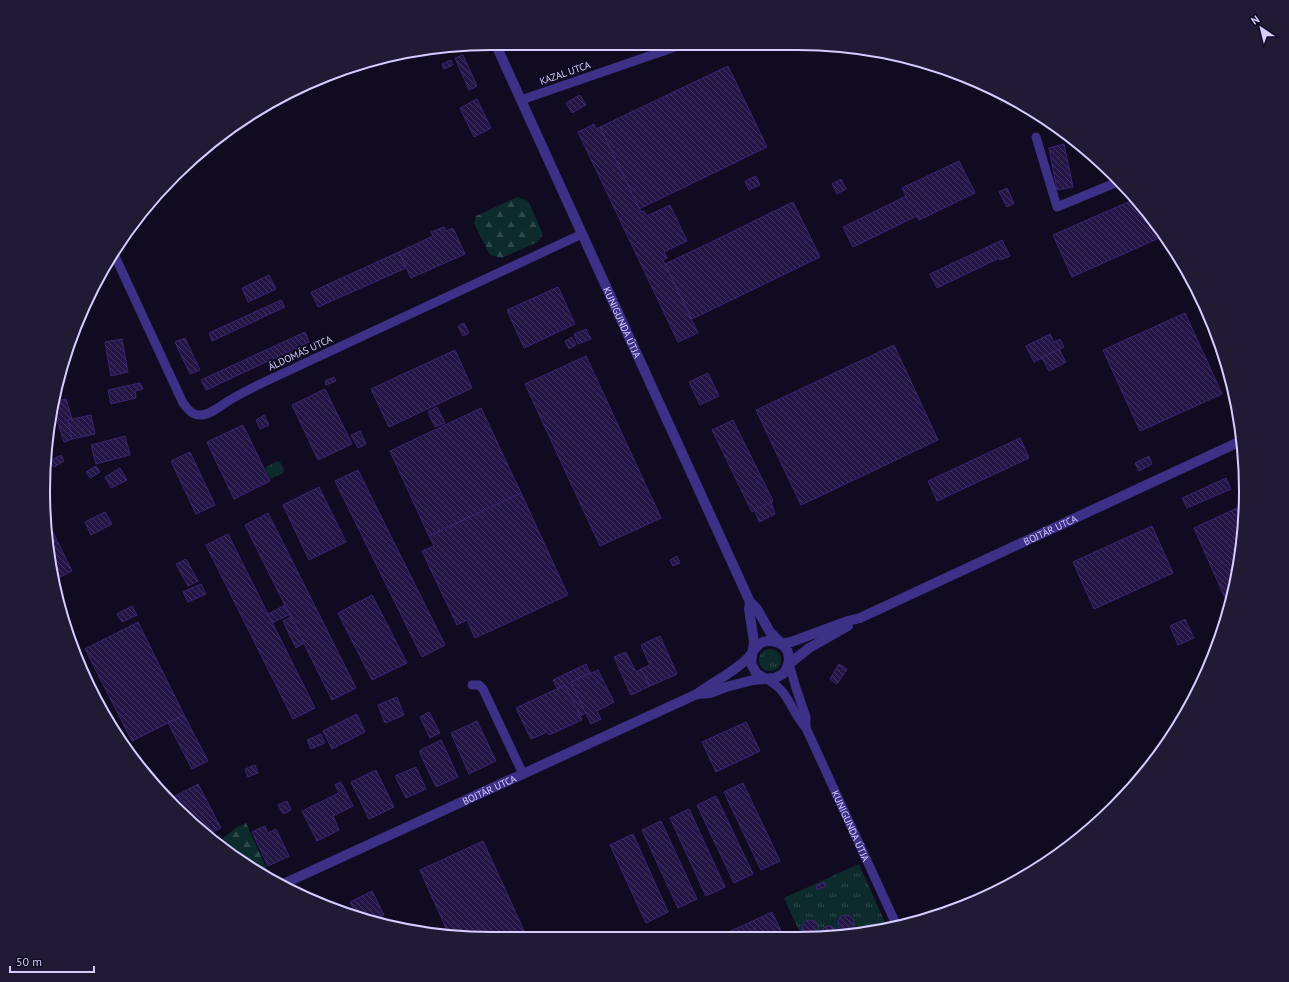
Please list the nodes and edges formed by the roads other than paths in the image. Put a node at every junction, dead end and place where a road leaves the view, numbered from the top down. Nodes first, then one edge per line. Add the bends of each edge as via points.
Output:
1 (498, 50) edge
2 (667, 50) edge
3 (521, 100) junction
4 (1036, 137) dead end
5 (1114, 183) edge
6 (582, 234) junction
7 (116, 259) edge
8 (1236, 443) edge
9 (750, 602) junction
10 (860, 618) junction
11 (781, 644) junction
12 (752, 653) junction
13 (789, 664) junction
14 (764, 678) junction
15 (472, 685) dead end
16 (697, 694) junction
17 (806, 728) junction
18 (523, 774) junction
19 (287, 882) edge
20 (895, 921) edge

1 - 3 street, KUNIGUNDA ÚTJA
2 - 3 street, KAZAL UTCA
3 - 6 street, KUNIGUNDA ÚTJA
4 - 5 street via 1057,207
6 - 7 street, ÁLDOMÁS UTCA via 260,384 200,416 189,411 183,403
6 - 9 street, KUNIGUNDA ÚTJA
8 - 10 street, BOJTÁR UTCA
9 - 11 street, KUNIGUNDA ÚTJA
9 - 12 street, KUNIGUNDA ÚTJA via 754,636
10 - 11 street, BOJTÁR UTCA
10 - 13 street, BOJTÁR UTCA via 809,648
11 - 12 street via 771,640 765,641
11 - 13 street, KUNIGUNDA ÚTJA via 788,652
12 - 14 street, KUNIGUNDA ÚTJA via 752,667
12 - 16 street, BOJTÁR UTCA via 737,668
13 - 14 street via 779,677
13 - 17 street, KUNIGUNDA ÚTJA via 806,717
14 - 16 street, BOJTÁR UTCA via 742,682 710,693
14 - 17 street, KUNIGUNDA ÚTJA via 780,688
15 - 18 street via 479,685 483,689
16 - 18 street, BOJTÁR UTCA
17 - 20 street, KUNIGUNDA ÚTJA
18 - 19 street, BOJTÁR UTCA

